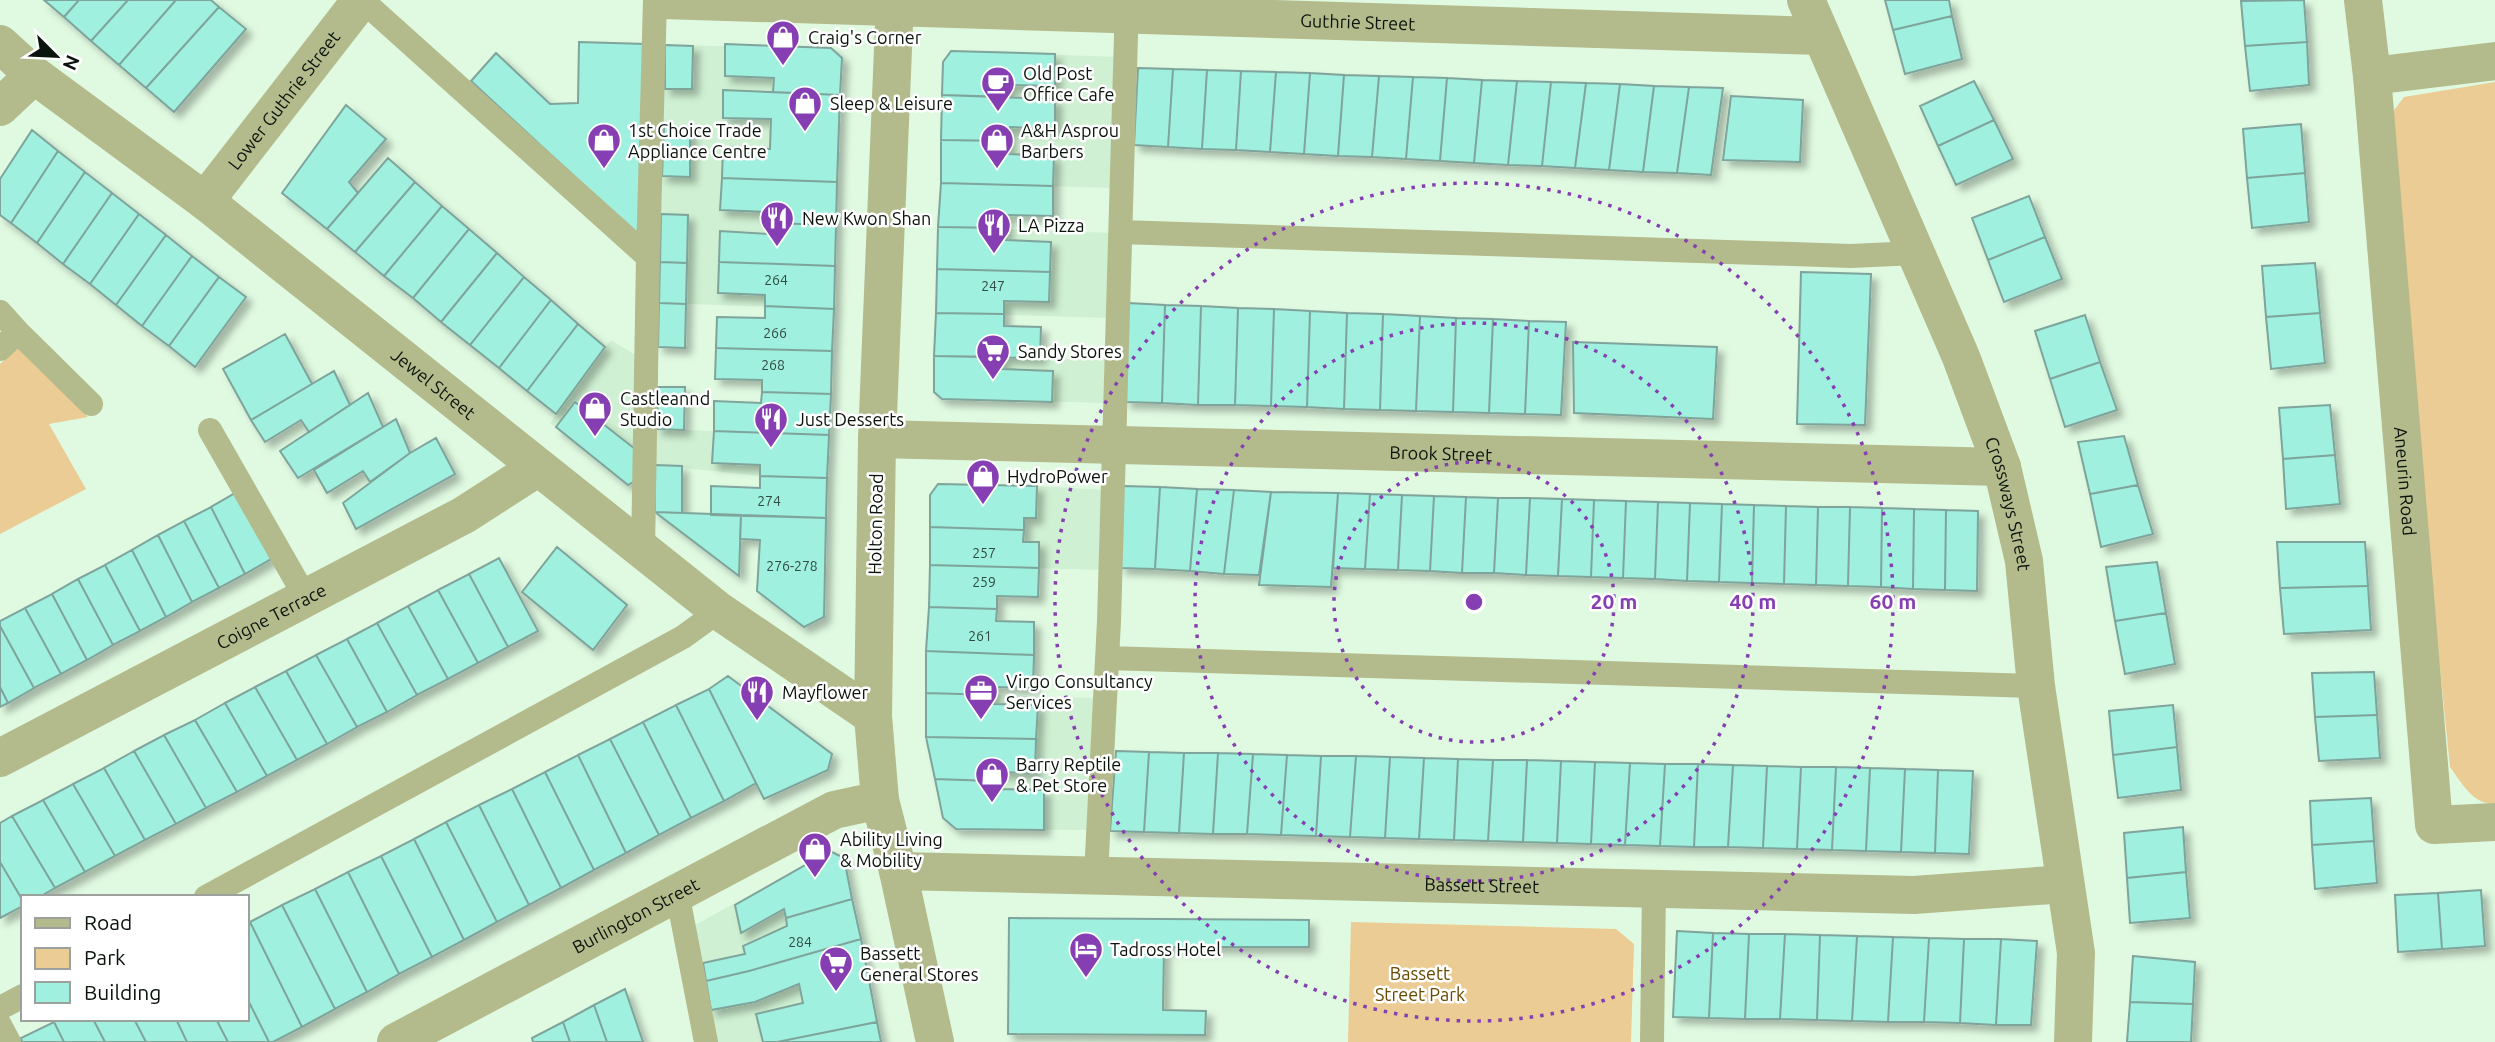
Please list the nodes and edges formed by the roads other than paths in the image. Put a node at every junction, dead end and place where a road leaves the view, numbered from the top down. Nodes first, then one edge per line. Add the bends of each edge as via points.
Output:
1 (362, 0) edge
2 (655, 0) edge
3 (663, 0) edge
4 (1806, 0) edge
5 (2364, 0) edge
6 (895, 4) edge
7 (1126, 7) edge
8 (1821, 36) junction
9 (0, 44) edge
10 (2495, 61) edge
11 (34, 75) junction
12 (2372, 76) junction
13 (0, 107) edge
14 (205, 201) junction
15 (1121, 232) junction
16 (1916, 253) junction
17 (648, 257) junction
18 (0, 312) edge
19 (9, 341) edge
20 (91, 404) dead end
21 (210, 430) dead end
22 (877, 439) junction
23 (1114, 444) junction
24 (2002, 467) junction
25 (537, 468) junction
26 (643, 552) junction
27 (306, 598) junction
28 (719, 611) junction
29 (1107, 658) junction
30 (2036, 686) junction
31 (873, 716) junction
32 (0, 758) edge
33 (880, 800) junction
34 (2495, 822) edge
35 (898, 871) junction
36 (1096, 876) junction
37 (2065, 884) junction
38 (1654, 888) junction
39 (677, 892) junction
40 (210, 895) edge
41 (21, 997) edge
42 (0, 1008) edge
43 (0, 1025) edge
44 (9, 1042) edge
45 (396, 1042) edge
46 (706, 1042) edge
47 (934, 1042) edge
48 (1652, 1042) edge
49 (2073, 1042) edge

1 - 14 street, Lower Guthrie Street
1 - 17 lane
2 - 17 lane
3 - 6 street
4 - 8 street, Crossways Street
5 - 12 street, Aneurin Road
6 - 7 street, Guthrie Street
6 - 22 street, Holton Road
7 - 8 street, Guthrie Street
7 - 15 lane
8 - 16 street, Crossways Street
9 - 11 street, Jewel Street
10 - 12 street
11 - 13 street
11 - 14 street, Jewel Street
12 - 34 street, Aneurin Road via 2434,825
14 - 25 street, Jewel Street
15 - 16 lane via 1851,256
15 - 23 lane
16 - 24 street, Crossways Street
17 - 26 lane
18 - 19 lane
19 - 20 lane
21 - 27 lane
22 - 23 street, Brook Street
22 - 31 street, Holton Road
23 - 24 street, Brook Street
23 - 29 lane
24 - 30 street, Crossways Street via 2024,561
25 - 26 street, Jewel Street
25 - 27 street, Coigne Terrace via 464,515
26 - 28 street, Jewel Street
27 - 32 street, Coigne Terrace
28 - 31 street, Jewel Street
28 - 40 lane via 683,637
29 - 30 lane
29 - 36 lane
30 - 37 street, Crossways Street
31 - 33 street, Holton Road
33 - 35 street, Holton Road
33 - 39 street, Burlington Street via 834,810
35 - 36 street, Bassett Street
35 - 47 street, Holton Road
36 - 38 street, Bassett Street
37 - 38 street, Bassett Street via 1914,895
37 - 49 street, Crossways Street via 2076,953
38 - 48 lane
39 - 45 street, Burlington Street
39 - 46 lane
41 - 42 lane
43 - 44 lane

